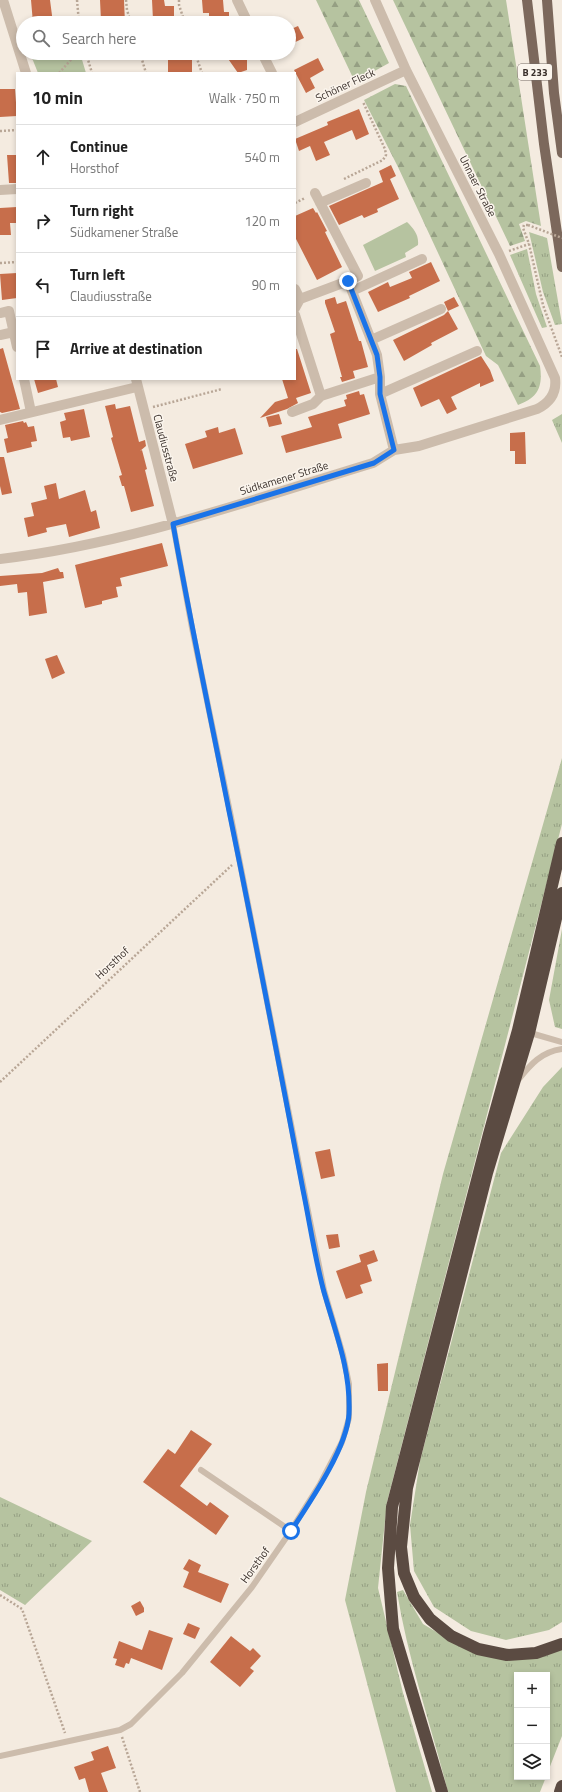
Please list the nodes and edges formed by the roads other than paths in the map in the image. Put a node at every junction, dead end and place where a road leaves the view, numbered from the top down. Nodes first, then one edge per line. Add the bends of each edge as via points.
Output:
1 (3, 0) edge
2 (237, 0) edge
3 (375, 0) edge
4 (527, 0) edge
5 (547, 0) edge
6 (245, 16) edge
7 (16, 41) edge
8 (22, 60) edge
9 (266, 60) edge
10 (406, 70) junction
11 (26, 72) edge
12 (272, 72) edge
13 (296, 121) edge
14 (562, 153) edge
15 (366, 183) dead end
16 (16, 188) edge
17 (0, 190) edge
18 (315, 193) road end
19 (320, 204) junction
20 (422, 258) dead end
21 (562, 267) edge
22 (348, 281) junction
23 (352, 291) junction
24 (297, 303) edge
25 (441, 309) dead end
26 (0, 312) edge
27 (296, 319) edge
28 (14, 332) junction
29 (0, 335) edge
30 (371, 340) junction
31 (16, 342) edge
32 (477, 351) dead end
33 (380, 377) junction
34 (24, 380) edge
35 (137, 383) edge
36 (556, 384) joint
37 (380, 394) junction
38 (321, 396) junction
39 (31, 412) junction
40 (292, 412) dead end
41 (0, 420) edge
42 (394, 450) junction
43 (173, 524) junction
44 (0, 559) edge
45 (562, 843) edge
46 (562, 893) edge
47 (524, 1031) junction
48 (562, 1042) edge
49 (562, 1049) edge
50 (514, 1086) junction
51 (201, 1470) dead end
52 (291, 1531) junction
53 (562, 1644) edge
54 (0, 1756) edge
55 (562, 1786) edge
56 (442, 1792) edge
57 (560, 1792) edge

1 - 7 street
2 - 6 street
3 - 10 street, Unnaer Straße
4 - 21 main road, B 233
5 - 14 main road, B 233 via 554,93
8 - 11 street
9 - 12 street
10 - 13 street, Schöner Fleck
10 - 36 street, Unnaer Straße via 499,254
15 - 19 street
16 - 17 street
18 - 19 street
19 - 22 street via 358,276
20 - 23 street
22 - 23 street
22 - 24 street
23 - 30 street
25 - 30 street
26 - 28 street via 9,311
27 - 38 street
28 - 29 street
28 - 31 street
30 - 33 street via 377,355
32 - 37 street
33 - 37 street
33 - 38 street
34 - 39 street
35 - 39 street
35 - 43 street, Claudiusstraße
36 - 42 street, Südkamener Straße via 550,400 537,410 419,446
37 - 42 street
38 - 40 street via 313,404
39 - 41 street
42 - 43 street, Südkamener Straße via 374,463
43 - 44 street, Südkamener Straße via 98,544
43 - 52 lane, Horsthof via 324,1290 349,1384 349,1418 342,1442
45 - 47 highway
46 - 47 highway
47 - 48 lane
47 - 50 highway
47 - 56 highway via 489,1134 392,1507 388,1568 393,1629
49 - 50 lane via 538,1057
50 - 53 highway via 487,1173 407,1488 401,1547 404,1573 414,1597 430,1619 451,1636 478,1649 507,1655 536,1653
51 - 52 lane
52 - 54 lane, Horsthof via 252,1587 182,1673 131,1724 120,1730
55 - 57 highway

